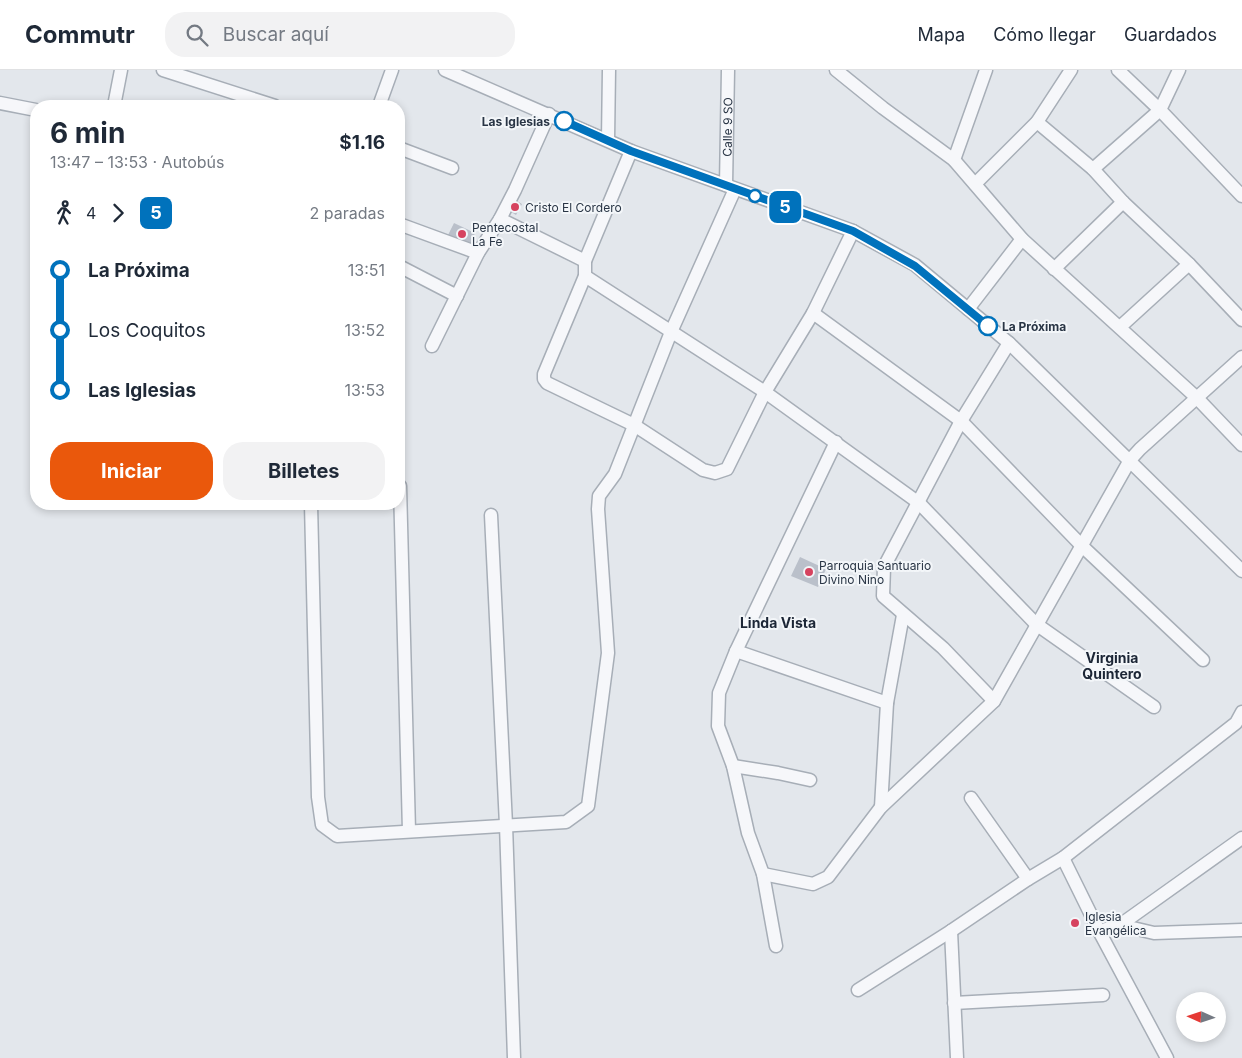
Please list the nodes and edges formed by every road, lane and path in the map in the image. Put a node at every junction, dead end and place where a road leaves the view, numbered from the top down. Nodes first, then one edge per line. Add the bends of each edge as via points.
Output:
1 (121, 70) edge
2 (163, 70) edge
3 (392, 70) edge
4 (445, 70) edge
5 (609, 70) edge
6 (728, 70) edge
7 (836, 70) edge
8 (986, 70) edge
9 (1071, 70) edge
10 (1118, 70) edge
11 (1179, 70) edge
12 (236, 94) junction
13 (115, 100) edge
14 (234, 100) edge
15 (255, 100) edge
16 (381, 100) edge
17 (0, 103) edge
18 (30, 109) edge
19 (1160, 110) junction
20 (549, 114) junction
21 (1037, 122) junction
22 (608, 140) junction
23 (405, 150) edge
24 (631, 151) junction
25 (954, 160) junction
26 (452, 168) dead end
27 (1093, 169) junction
28 (975, 184) junction
29 (730, 187) junction
30 (1242, 196) edge
31 (1123, 202) junction
32 (500, 219) junction
33 (405, 226) edge
34 (853, 231) junction
35 (1022, 238) junction
36 (478, 252) junction
37 (585, 261) junction
38 (1189, 264) junction
39 (405, 269) edge
40 (1054, 269) junction
41 (584, 276) junction
42 (457, 296) junction
43 (968, 309) junction
44 (813, 313) junction
45 (1242, 320) edge
46 (1120, 327) junction
47 (671, 332) junction
48 (1009, 343) junction
49 (432, 346) dead end
50 (1242, 358) edge
51 (765, 392) junction
52 (1197, 398) junction
53 (961, 421) junction
54 (634, 425) junction
55 (836, 442) junction
56 (1242, 445) edge
57 (1130, 460) junction
58 (919, 503) junction
59 (311, 510) edge
60 (401, 510) edge
61 (491, 515) dead end
62 (1082, 546) junction
63 (1242, 571) edge
64 (903, 615) junction
65 (1036, 624) junction
66 (736, 651) junction
67 (1203, 660) dead end
68 (994, 702) junction
69 (887, 703) junction
70 (1154, 708) dead end
71 (1242, 712) edge
72 (733, 766) junction
73 (810, 780) dead end
74 (971, 798) dead end
75 (881, 806) junction
76 (506, 825) junction
77 (409, 831) junction
78 (1242, 838) edge
79 (1063, 858) junction
80 (763, 874) junction
81 (1028, 878) junction
82 (1120, 925) junction
83 (1242, 930) edge
84 (951, 931) junction
85 (1099, 931) junction
86 (776, 946) dead end
87 (858, 990) dead end
88 (1102, 995) dead end
89 (954, 1003) junction
90 (514, 1058) edge
91 (957, 1058) edge
92 (1167, 1058) edge

1 - 13 street
2 - 12 street
3 - 16 street
4 - 20 street
5 - 22 street
6 - 29 street, Calle 9 SO
7 - 25 street
8 - 25 street
9 - 21 street
10 - 19 street
11 - 19 street
12 - 14 street
12 - 15 street
17 - 18 street
19 - 27 street
19 - 30 street
20 - 22 street
20 - 32 street
21 - 27 street
21 - 28 street
22 - 24 street
23 - 26 street
24 - 29 street
24 - 37 street
25 - 28 street
27 - 31 street
28 - 35 street
29 - 34 street
29 - 47 street
31 - 38 street
31 - 40 street
32 - 36 street
32 - 37 street
33 - 36 street
34 - 43 street via 915,266
34 - 44 street
35 - 40 street
35 - 43 street
36 - 42 street
37 - 41 street
38 - 45 street
38 - 46 street
39 - 42 street
40 - 46 street
41 - 47 street
41 - 54 street via 544,379
42 - 49 street
43 - 48 street
44 - 51 street
44 - 53 street
46 - 52 street
47 - 51 street
47 - 54 street
48 - 53 street
48 - 57 street
50 - 52 street
51 - 54 street via 726,469 715,473 703,470
51 - 55 street
52 - 56 street
52 - 57 street
53 - 58 street
53 - 62 street
54 - 76 street via 615,474 600,496 598,510 608,653 588,806 566,822
55 - 58 street
55 - 66 street
57 - 62 street
57 - 63 street
58 - 64 street via 884,567 882,596
58 - 65 street
59 - 77 street via 318,797 322,825 337,836
60 - 77 street
61 - 76 street
62 - 65 street
62 - 67 street
64 - 68 street via 942,648
64 - 69 street
65 - 68 street
65 - 70 street
66 - 69 street
66 - 72 street via 719,693 718,726
68 - 75 street
69 - 75 street
71 - 79 street via 1236,723
72 - 73 street
72 - 80 street via 748,832
74 - 81 street
75 - 80 street via 828,877 814,884
76 - 77 street
76 - 90 street
78 - 82 street
79 - 81 street
79 - 85 street
80 - 86 street
81 - 84 street
82 - 83 street via 1154,933
82 - 85 street
84 - 87 street
84 - 89 street
85 - 92 street
88 - 89 street
89 - 91 street

